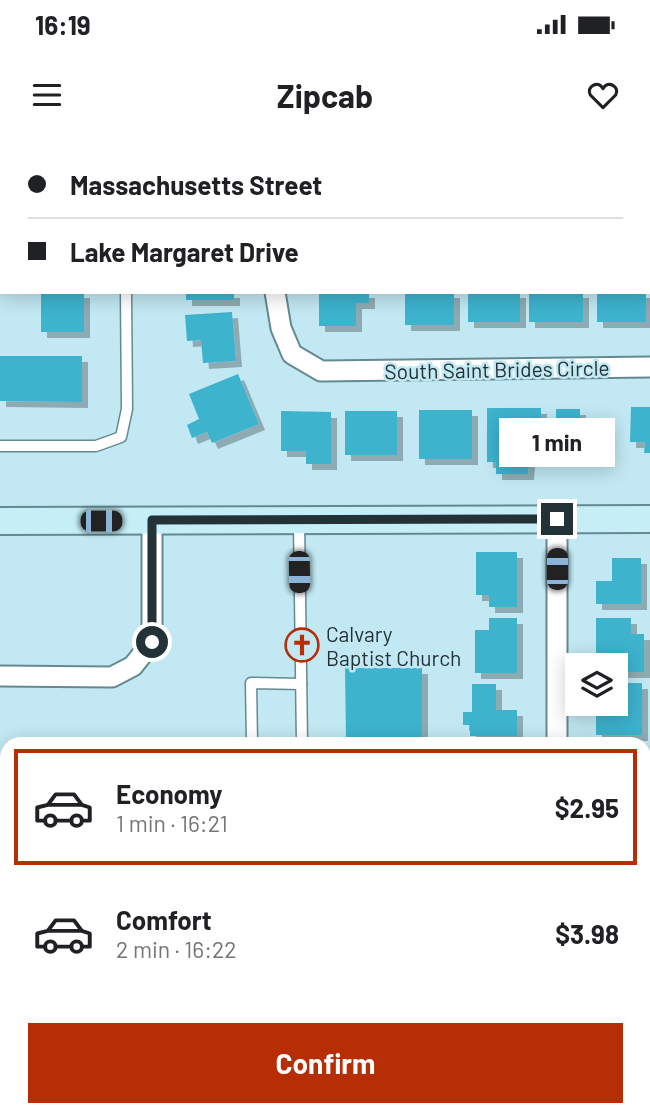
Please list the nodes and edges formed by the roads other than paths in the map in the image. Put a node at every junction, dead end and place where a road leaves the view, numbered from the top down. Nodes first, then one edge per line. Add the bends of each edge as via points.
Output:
1 (126, 294) edge
2 (275, 294) edge
3 (650, 367) edge
4 (0, 446) edge
5 (557, 519) junction
6 (650, 519) edge
7 (152, 520) junction
8 (299, 520) junction
9 (0, 521) edge
10 (0, 676) edge
11 (301, 684) junction
12 (251, 737) edge
13 (302, 737) edge
14 (557, 737) edge

1 - 4 lane via 127,409 121,438 96,446
2 - 3 street, South Saint Brides Circle via 281,328 292,354 321,371
5 - 6 street
5 - 8 street
5 - 14 street
7 - 8 street
7 - 9 street
7 - 10 street via 152,642 133,666 112,677
8 - 11 lane
11 - 12 lane via 251,683
11 - 13 lane

